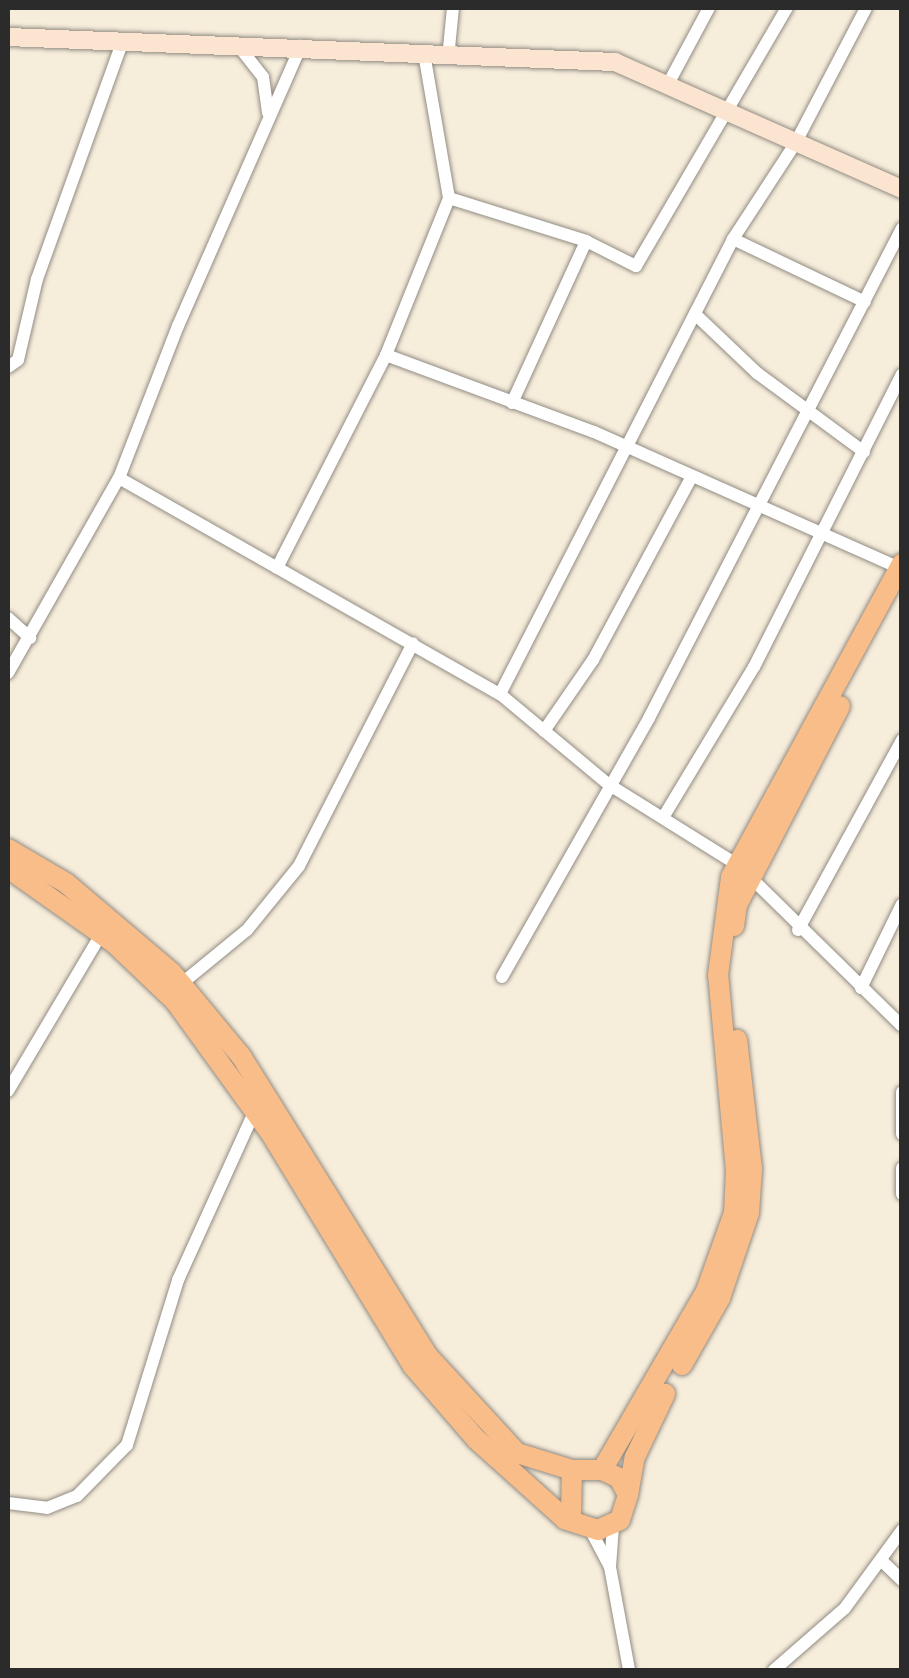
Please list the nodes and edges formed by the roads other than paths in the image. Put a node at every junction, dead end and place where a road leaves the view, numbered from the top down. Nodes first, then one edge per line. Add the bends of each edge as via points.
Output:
1 (453, 8) edge
2 (709, 8) edge
3 (787, 8) edge
4 (866, 8) edge
5 (8, 36) edge
6 (123, 40) junction
7 (237, 44) junction
8 (301, 46) junction
9 (448, 58) junction
10 (425, 59) junction
11 (668, 84) junction
12 (728, 114) junction
13 (268, 115) junction
14 (795, 144) junction
15 (902, 188) edge
16 (449, 198) junction
17 (902, 228) edge
18 (733, 240) junction
19 (586, 241) junction
20 (864, 302) junction
21 (695, 314) junction
22 (386, 355) junction
23 (8, 367) edge
24 (902, 374) edge
25 (512, 403) junction
26 (806, 409) junction
27 (627, 446) junction
28 (864, 452) junction
29 (692, 476) junction
30 (120, 478) junction
31 (757, 503) junction
32 (821, 530) junction
33 (276, 568) junction
34 (901, 572) edge
35 (8, 618) edge
36 (30, 638) junction
37 (413, 643) junction
38 (8, 672) edge
39 (500, 694) junction
40 (544, 731) junction
41 (902, 740) edge
42 (608, 784) junction
43 (664, 816) junction
44 (8, 849) edge
45 (8, 868) edge
46 (747, 872) junction
47 (902, 904) edge
48 (798, 930) junction
49 (102, 934) junction
50 (502, 977) dead end
51 (182, 984) junction
52 (861, 988) junction
53 (902, 1026) edge
54 (8, 1091) edge
55 (902, 1092) edge
56 (256, 1110) junction
57 (902, 1134) edge
58 (902, 1168) edge
59 (902, 1194) edge
60 (572, 1470) junction
61 (602, 1470) junction
62 (628, 1495) junction
63 (8, 1504) edge
64 (565, 1519) junction
65 (614, 1526) junction
66 (590, 1529) junction
67 (902, 1530) edge
68 (881, 1560) junction
69 (610, 1567) junction
70 (902, 1580) edge
71 (629, 1670) edge
72 (774, 1670) edge

1 - 9 street
2 - 11 street
3 - 12 street
4 - 14 street
5 - 6 main road
6 - 7 main road
6 - 23 street via 37,279 18,360
7 - 8 main road
7 - 13 street via 263,77
8 - 10 main road
8 - 13 street
9 - 10 main road
9 - 11 main road via 571,56 615,62
10 - 16 street
11 - 12 main road
12 - 14 main road
12 - 19 street via 636,266
13 - 30 street
14 - 15 main road
14 - 18 street
16 - 19 street
16 - 22 street
17 - 20 street
18 - 20 street
18 - 21 street
19 - 25 street
20 - 26 street
21 - 26 street
21 - 27 street
22 - 25 street
22 - 33 street
24 - 28 street
25 - 27 street
26 - 28 street
26 - 31 street
27 - 29 street
27 - 39 street
28 - 32 street
29 - 31 street
29 - 40 street via 593,660
30 - 33 street
30 - 36 street
31 - 32 street
31 - 42 street
32 - 34 street
32 - 43 street via 754,667
33 - 37 street
34 - 46 main road
35 - 36 street
36 - 38 street
37 - 39 street
37 - 51 street via 300,866 247,930
39 - 40 street
40 - 42 street
41 - 48 street
42 - 43 street
42 - 50 street
43 - 46 street
44 - 51 main road via 66,884
45 - 49 main road
46 - 48 street
46 - 61 main road via 724,903 718,974 734,1213 706,1291
46 - 62 main road via 732,940 752,1169 749,1213 720,1298 635,1457
47 - 52 street
48 - 52 street
49 - 54 street
49 - 56 main road via 175,1002
51 - 60 main road via 241,1056 427,1355 517,1453
52 - 53 street
55 - 57 street
56 - 63 street via 178,1280 127,1445 77,1496 47,1508
56 - 64 main road via 413,1366 476,1439
58 - 59 street
60 - 61 main road
60 - 64 main road via 571,1514
61 - 62 main road via 619,1478
62 - 65 main road
64 - 66 main road
65 - 66 main road
65 - 69 street
66 - 69 street
67 - 68 street
68 - 70 street
68 - 72 street via 846,1608
69 - 71 street

